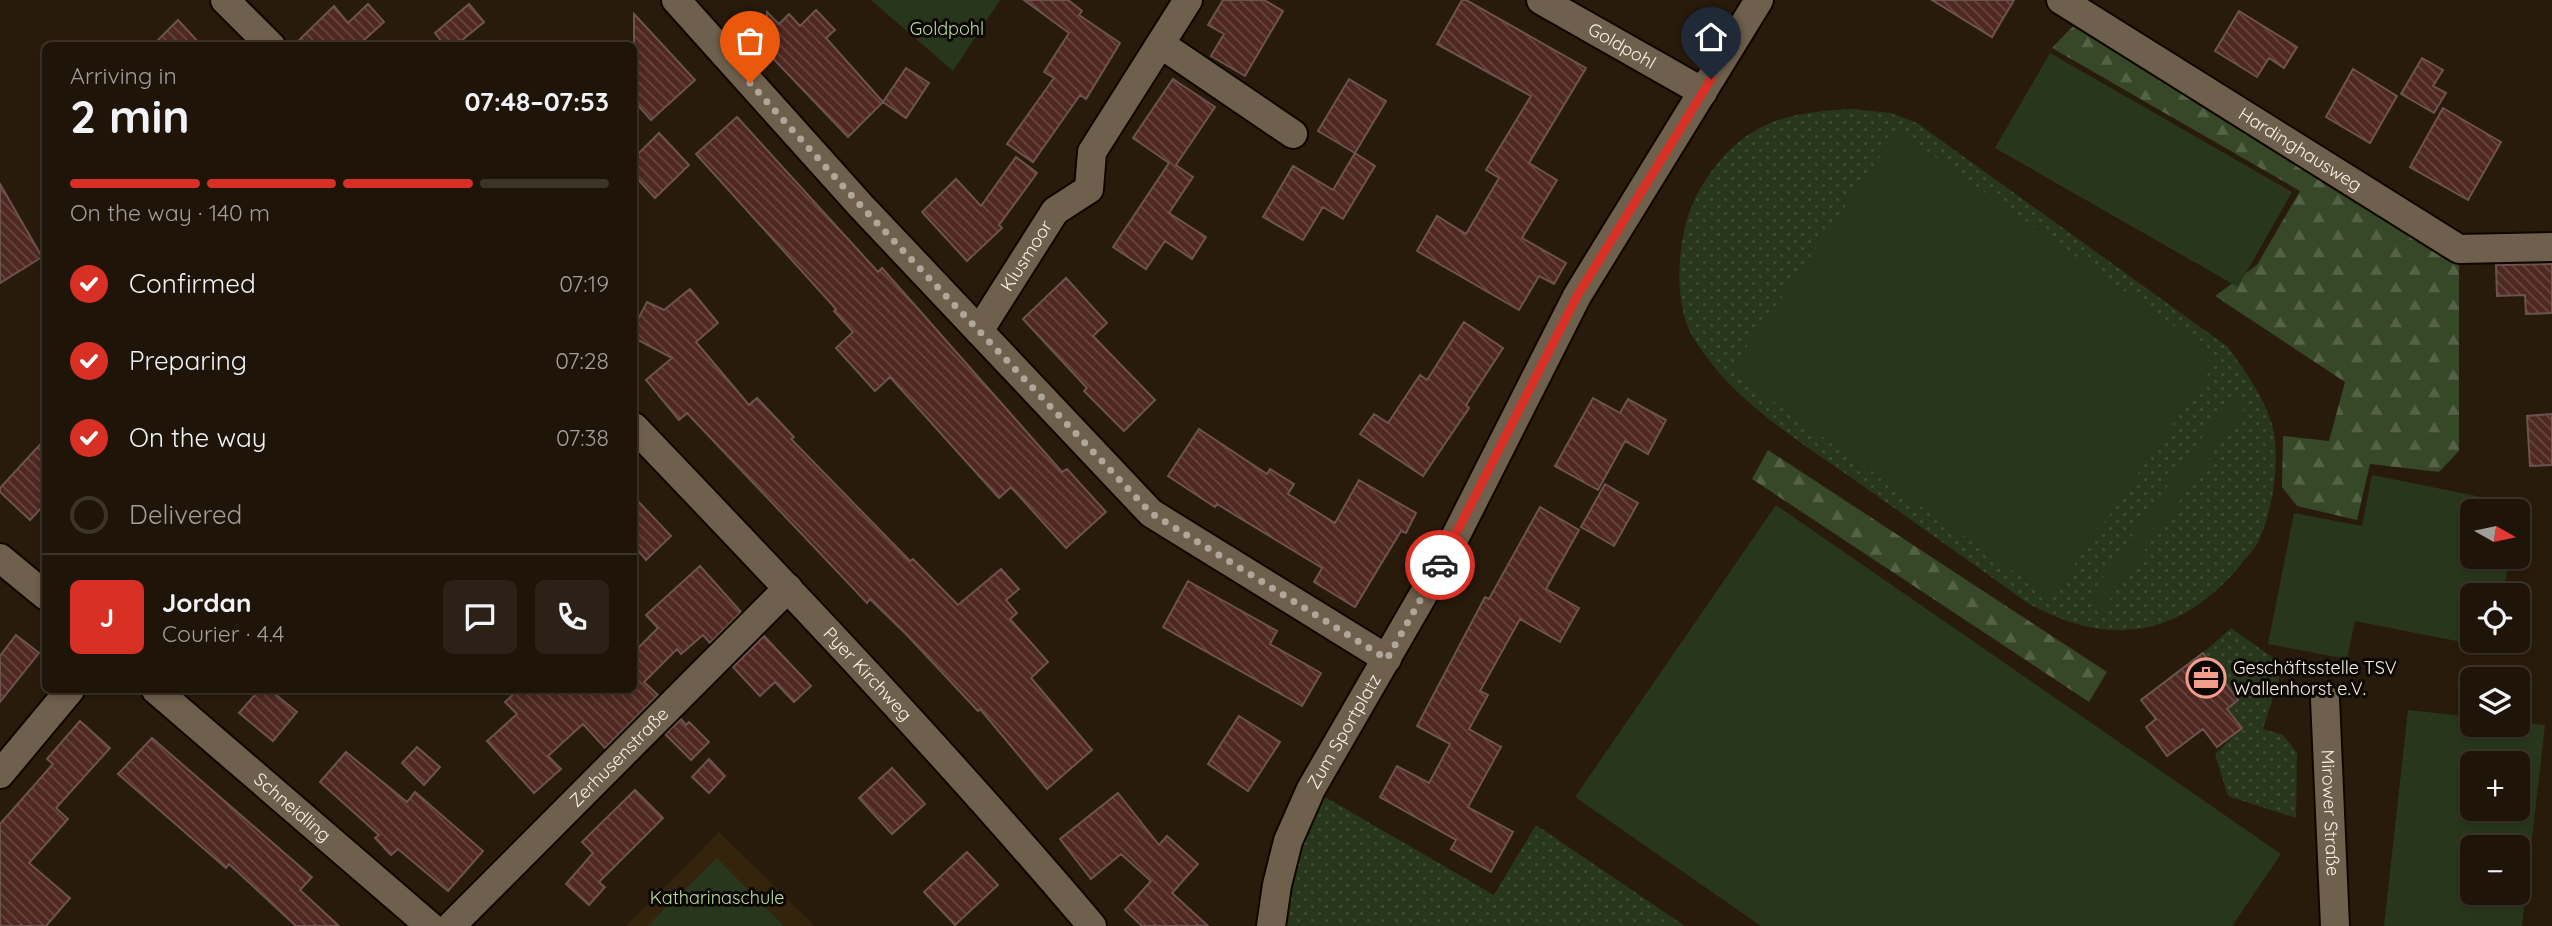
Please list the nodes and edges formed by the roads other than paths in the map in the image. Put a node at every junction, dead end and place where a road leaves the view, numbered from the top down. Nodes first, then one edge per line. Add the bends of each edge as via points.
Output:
1 (225, 0) edge
2 (676, 0) edge
3 (1188, 0) edge
4 (1541, 0) edge
5 (1759, 0) edge
6 (2061, 0) edge
7 (267, 42) edge
8 (1162, 45) junction
9 (1703, 92) junction
10 (1293, 134) dead end
11 (2552, 247) edge
12 (979, 331) junction
13 (637, 430) edge
14 (0, 558) edge
15 (788, 588) junction
16 (42, 593) edge
17 (1387, 659) junction
18 (68, 693) edge
19 (159, 693) edge
20 (2325, 699) dead end
21 (0, 774) edge
22 (430, 926) edge
23 (451, 926) edge
24 (1092, 926) edge
25 (1271, 926) edge
26 (2335, 926) edge

1 - 7 street
2 - 12 street
3 - 8 street, Klusmoor
4 - 9 street, Goldpohl
5 - 9 street, Zum Sportplatz
6 - 11 street, Hardinghausweg via 2459,249
8 - 10 street
8 - 12 street, Klusmoor via 1092,152 1089,189 1055,211
9 - 17 street, Zum Sportplatz via 1577,296 1445,557
12 - 17 street via 1151,513
13 - 15 street, Pyer Kirchweg
14 - 16 street
15 - 23 street, Zerhusenstraße
15 - 24 street, Pyer Kirchweg
17 - 25 street, Zum Sportplatz via 1311,789 1288,841
18 - 21 street
19 - 22 street, Schneidling
20 - 26 street, Mirower Straße

